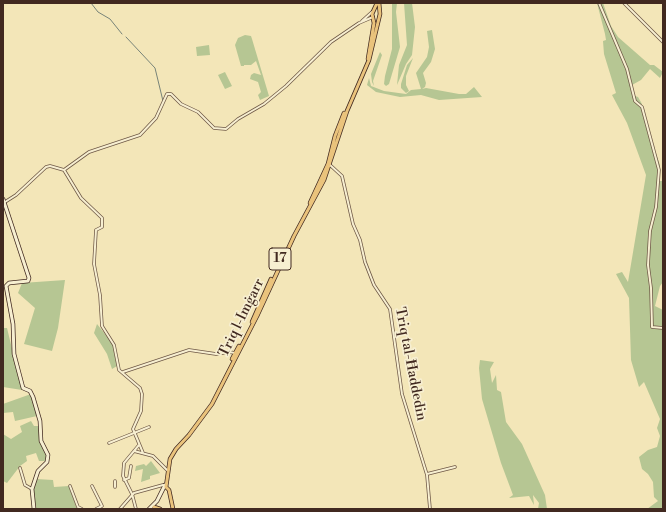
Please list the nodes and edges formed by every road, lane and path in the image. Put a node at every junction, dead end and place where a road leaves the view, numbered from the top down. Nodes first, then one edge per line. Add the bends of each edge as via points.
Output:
1 (378, 3) edge
2 (600, 3) edge
3 (624, 3) edge
4 (373, 12) junction
5 (379, 13) junction
6 (373, 17) junction
7 (378, 17) junction
8 (368, 18) junction
9 (359, 23) junction
10 (374, 26) junction
11 (663, 42) edge
12 (330, 165) junction
13 (64, 170) junction
14 (4, 200) edge
15 (663, 328) edge
16 (235, 353) junction
17 (123, 372) junction
18 (149, 427) dead end
19 (135, 433) junction
20 (109, 443) dead end
21 (138, 444) junction
22 (134, 451) junction
23 (144, 453) junction
24 (131, 466) dead end
25 (455, 467) dead end
26 (20, 468) dead end
27 (167, 470) junction
28 (427, 474) junction
29 (124, 480) junction
30 (115, 482) dead end
31 (70, 486) dead end
32 (92, 486) dead end
33 (166, 486) junction
34 (115, 487) dead end
35 (32, 489) junction
36 (132, 494) junction
37 (153, 508) edge
38 (34, 509) edge
39 (82, 509) edge
40 (96, 509) edge
41 (120, 509) edge
42 (136, 509) edge
43 (149, 509) edge
44 (160, 509) edge
45 (173, 509) edge
46 (430, 509) edge

1 - 4 main road, Triq l-Imġarr / 17
1 - 5 main road, Triq l-Imġarr / 17
2 - 15 street via 624,62 635,101 642,107 659,170 648,265 652,328
3 - 11 street
4 - 5 main road
4 - 6 main road, Triq l-Imġarr / 17
4 - 9 street
5 - 7 main road, Triq l-Imġarr
6 - 7 main road
6 - 8 street
6 - 10 main road, Triq l-Imġarr / 17
7 - 12 main road, Triq l-Imġarr / 17 via 369,60 347,112
8 - 9 street
8 - 10 street
9 - 13 street via 331,42 264,104 224,130 214,128 198,112 181,104 172,94 166,94 156,118 140,135 89,152
10 - 16 main road, Triq l-Imġarr / 17 via 368,59 345,111 322,179 285,248 251,325
12 - 28 street, Triq tal-Ħaddedin via 338,170 343,178 365,262 374,285 390,309 402,394
12 - 33 main road, Triq l-Imġarr / 17 via 290,242 260,310 216,398 200,422 172,453
13 - 14 street via 46,167 16,195
13 - 17 street via 81,198 102,218 102,227 96,230 94,264 100,294 102,326 114,345 119,370
14 - 35 street via 29,278 27,281 9,283 6,286 14,324 14,354 23,388 30,391 33,397 40,421 41,441 48,455 47,462 38,472
16 - 17 street via 216,354 189,350
16 - 27 main road, Triq l-Imġarr / 17 via 211,403 170,452
17 - 19 street via 140,388 142,394 141,411 132,429
18 - 19 street
19 - 20 street
19 - 21 street
21 - 22 street
21 - 23 street
22 - 23 street
22 - 29 street via 124,463
23 - 27 street via 153,456
24 - 29 street via 130,478
25 - 28 street
26 - 35 street via 25,485
27 - 33 main road, Triq l-Imġarr / 17
28 - 46 street, Triq tal-Ħaddedin
29 - 36 street
30 - 34 street
31 - 39 street via 78,507
32 - 40 street via 102,506
33 - 36 street
33 - 37 street
33 - 43 street via 157,502
33 - 45 main road, 17
35 - 38 street
36 - 41 street
36 - 42 street
37 - 44 main road

